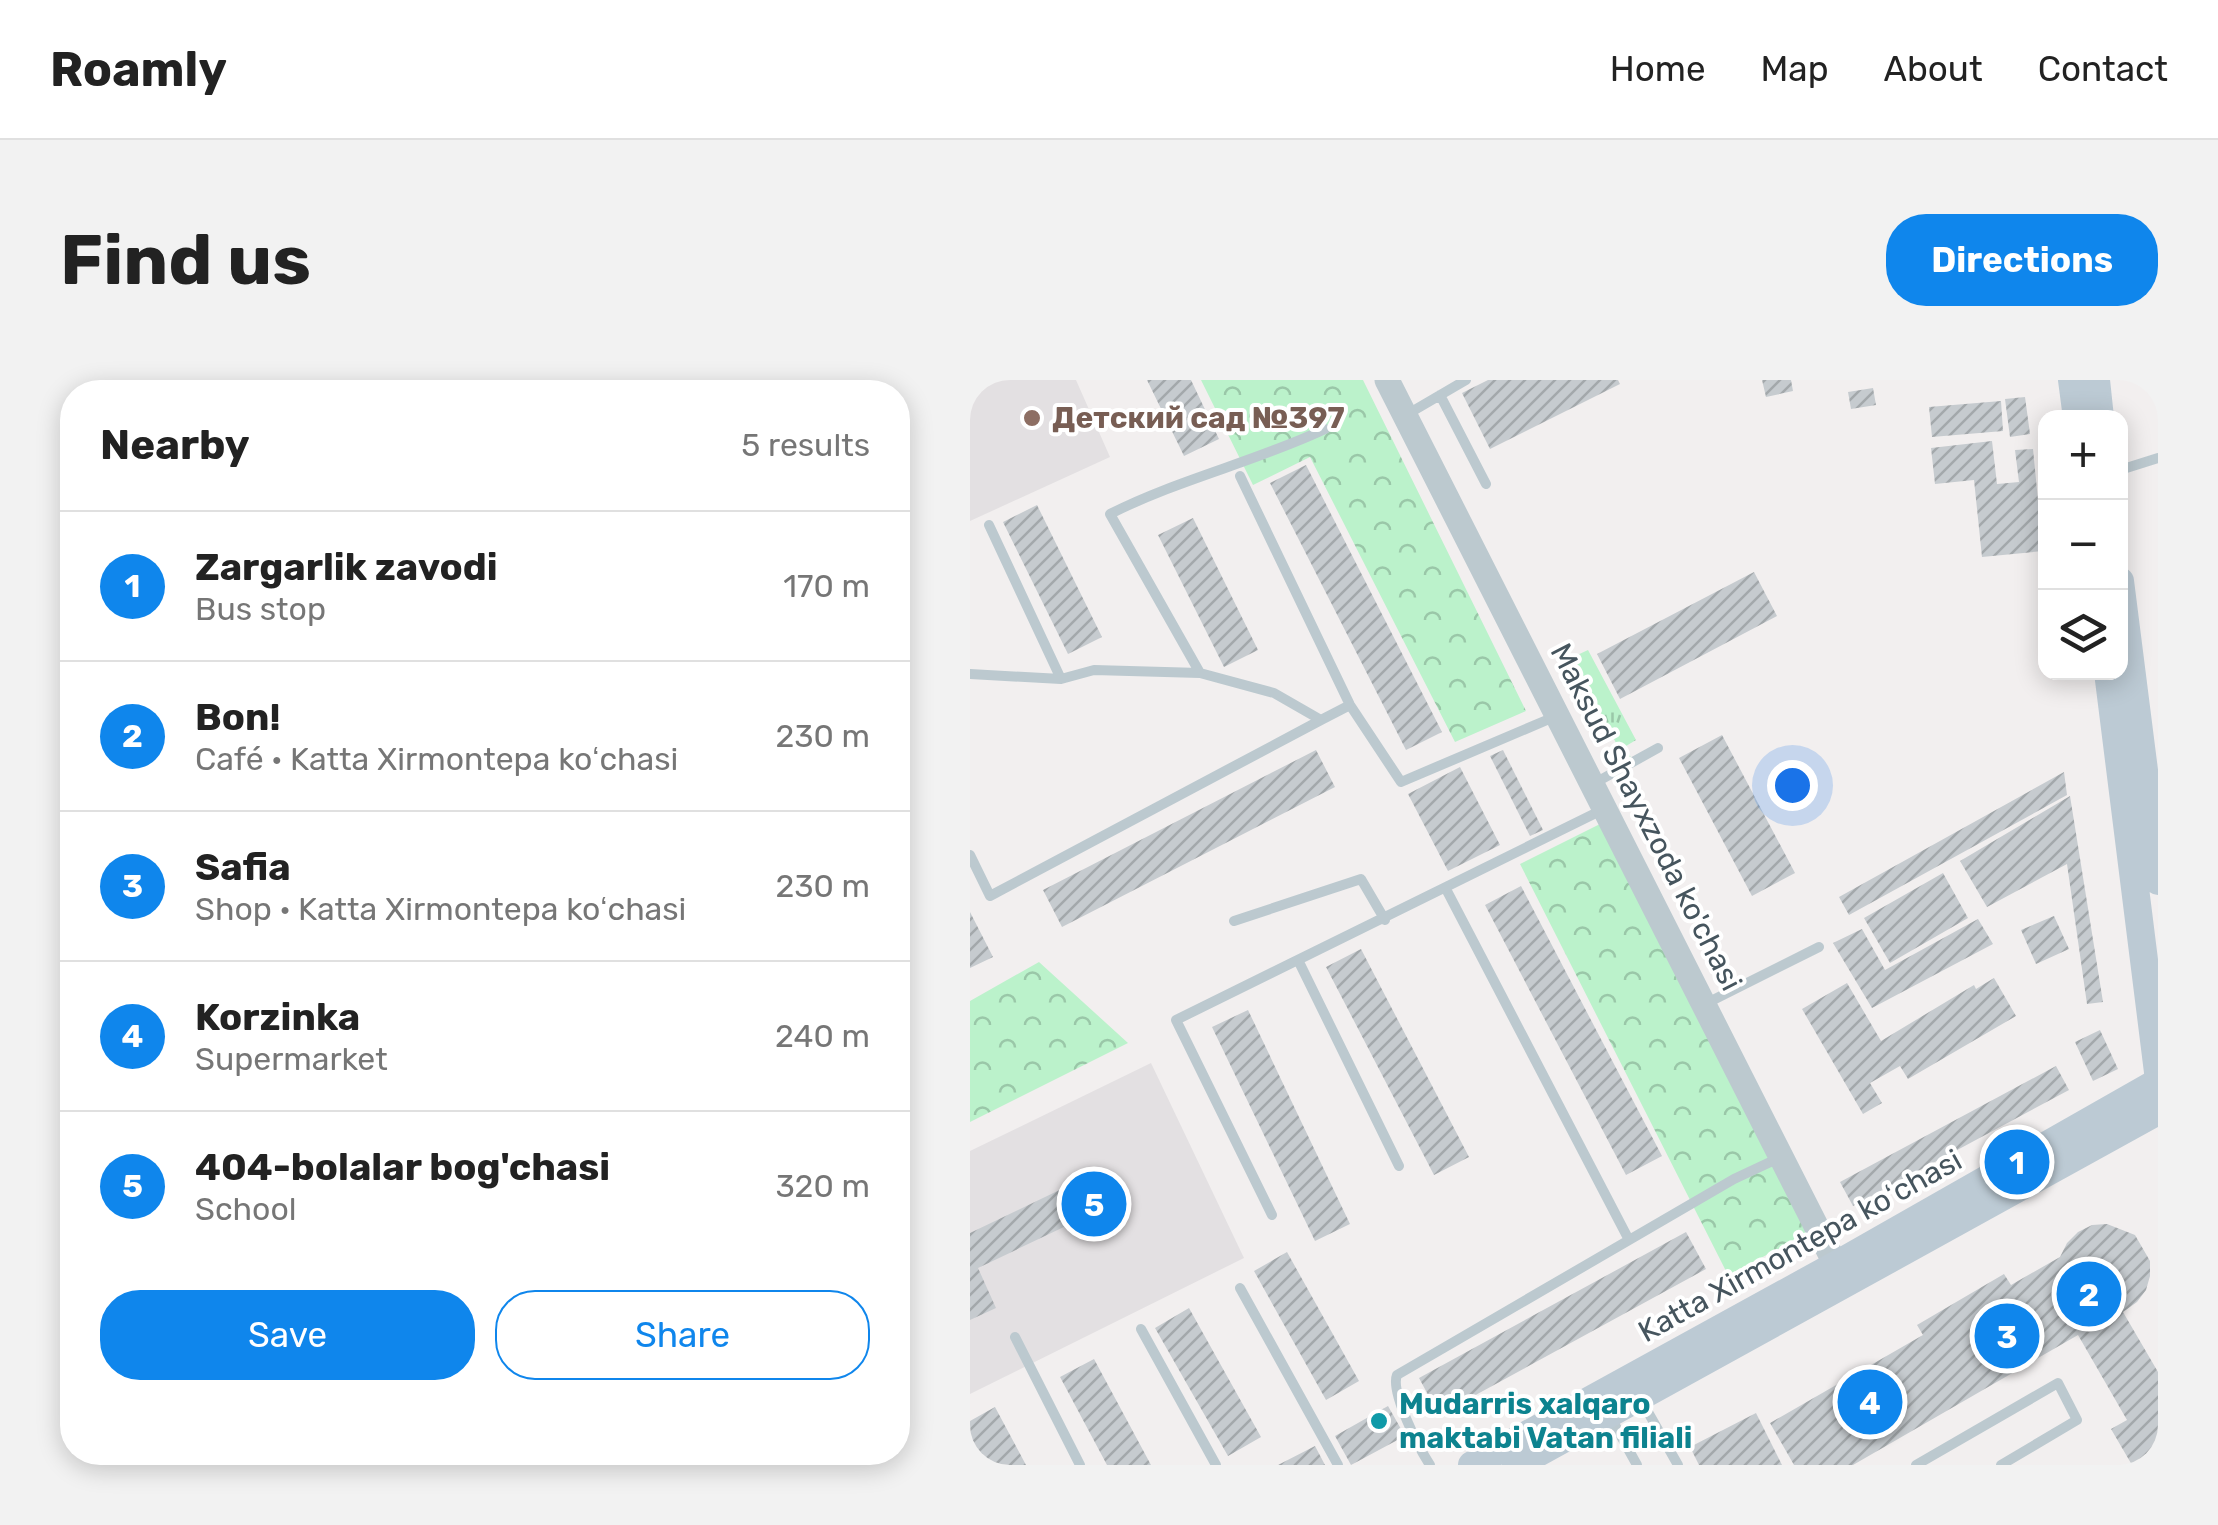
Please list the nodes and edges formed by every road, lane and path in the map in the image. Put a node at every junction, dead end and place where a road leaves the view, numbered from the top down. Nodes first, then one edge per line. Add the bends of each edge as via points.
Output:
1 (1387, 380) edge
2 (1466, 380) edge
3 (2072, 380) edge
4 (2096, 380) edge
5 (1440, 396) junction
6 (2076, 410) edge
7 (2099, 410) edge
8 (1405, 416) junction
9 (1324, 428) dead end
10 (2158, 458) edge
11 (2128, 467) edge
12 (1240, 476) dead end
13 (1486, 484) dead end
14 (989, 525) dead end
15 (2121, 590) edge
16 (1200, 673) junction
17 (970, 674) edge
18 (1060, 679) junction
19 (2109, 680) edge
20 (1350, 705) junction
21 (1558, 715) junction
22 (1322, 720) junction
23 (1658, 748) dead end
24 (1593, 784) junction
25 (1605, 808) junction
26 (2156, 842) edge
27 (970, 855) edge
28 (2158, 881) edge
29 (1446, 890) junction
30 (1385, 920) junction
31 (1234, 921) dead end
32 (1819, 946) dead end
33 (1298, 962) junction
34 (1704, 1004) junction
35 (2158, 1072) edge
36 (2158, 1082) edge
37 (2158, 1111) edge
38 (1782, 1157) junction
39 (1400, 1166) dead end
40 (1272, 1215) dead end
41 (1629, 1240) junction
42 (1840, 1274) junction
43 (1240, 1288) dead end
44 (1141, 1329) dead end
45 (1014, 1337) dead end
46 (1639, 1397) junction
47 (1609, 1414) junction
48 (1518, 1464) edge
49 (1080, 1465) edge
50 (1216, 1465) edge
51 (1338, 1465) edge
52 (1430, 1465) edge
53 (1472, 1465) edge
54 (1637, 1465) edge
55 (1678, 1465) edge
56 (1916, 1465) edge
57 (2001, 1465) edge

1 - 8 street, Maksud Shayxzoda ko'chasi
2 - 5 lane
3 - 6 main road
4 - 7 main road
5 - 8 lane
5 - 13 lane
8 - 21 street, Maksud Shayxzoda ko'chasi
9 - 16 lane via 1110,514
10 - 11 lane
12 - 20 lane
14 - 18 lane
15 - 26 main road
16 - 18 lane via 1094,670
16 - 22 lane via 1274,693
17 - 18 lane
19 - 35 main road
20 - 21 lane via 1401,782
20 - 22 lane
21 - 24 street, Maksud Shayxzoda ko'chasi
22 - 27 lane via 990,896
23 - 24 lane
24 - 25 street, Maksud Shayxzoda ko'chasi
25 - 29 lane
25 - 34 street, Maksud Shayxzoda ko'chasi
26 - 28 main road
29 - 30 lane
29 - 41 lane
30 - 31 lane via 1360,879
30 - 33 lane
32 - 34 lane
33 - 39 lane
33 - 40 lane via 1176,1020
34 - 38 street, Maksud Shayxzoda ko'chasi
36 - 42 main road, Katta Xirmontepa koʻchasi
37 - 42 main road, Katta Xirmontepa koʻchasi
38 - 41 lane
38 - 42 street, Maksud Shayxzoda ko'chasi
41 - 52 lane via 1396,1374 1401,1404
42 - 46 main road, Katta Xirmontepa koʻchasi
42 - 53 main road, Katta Xirmontepa koʻchasi
43 - 51 lane
44 - 50 lane
45 - 49 lane
46 - 47 main road, Katta Xirmontepa koʻchasi
46 - 55 lane
47 - 48 main road, Katta Xirmontepa koʻchasi
47 - 54 lane
56 - 57 lane via 2058,1383 2077,1420

